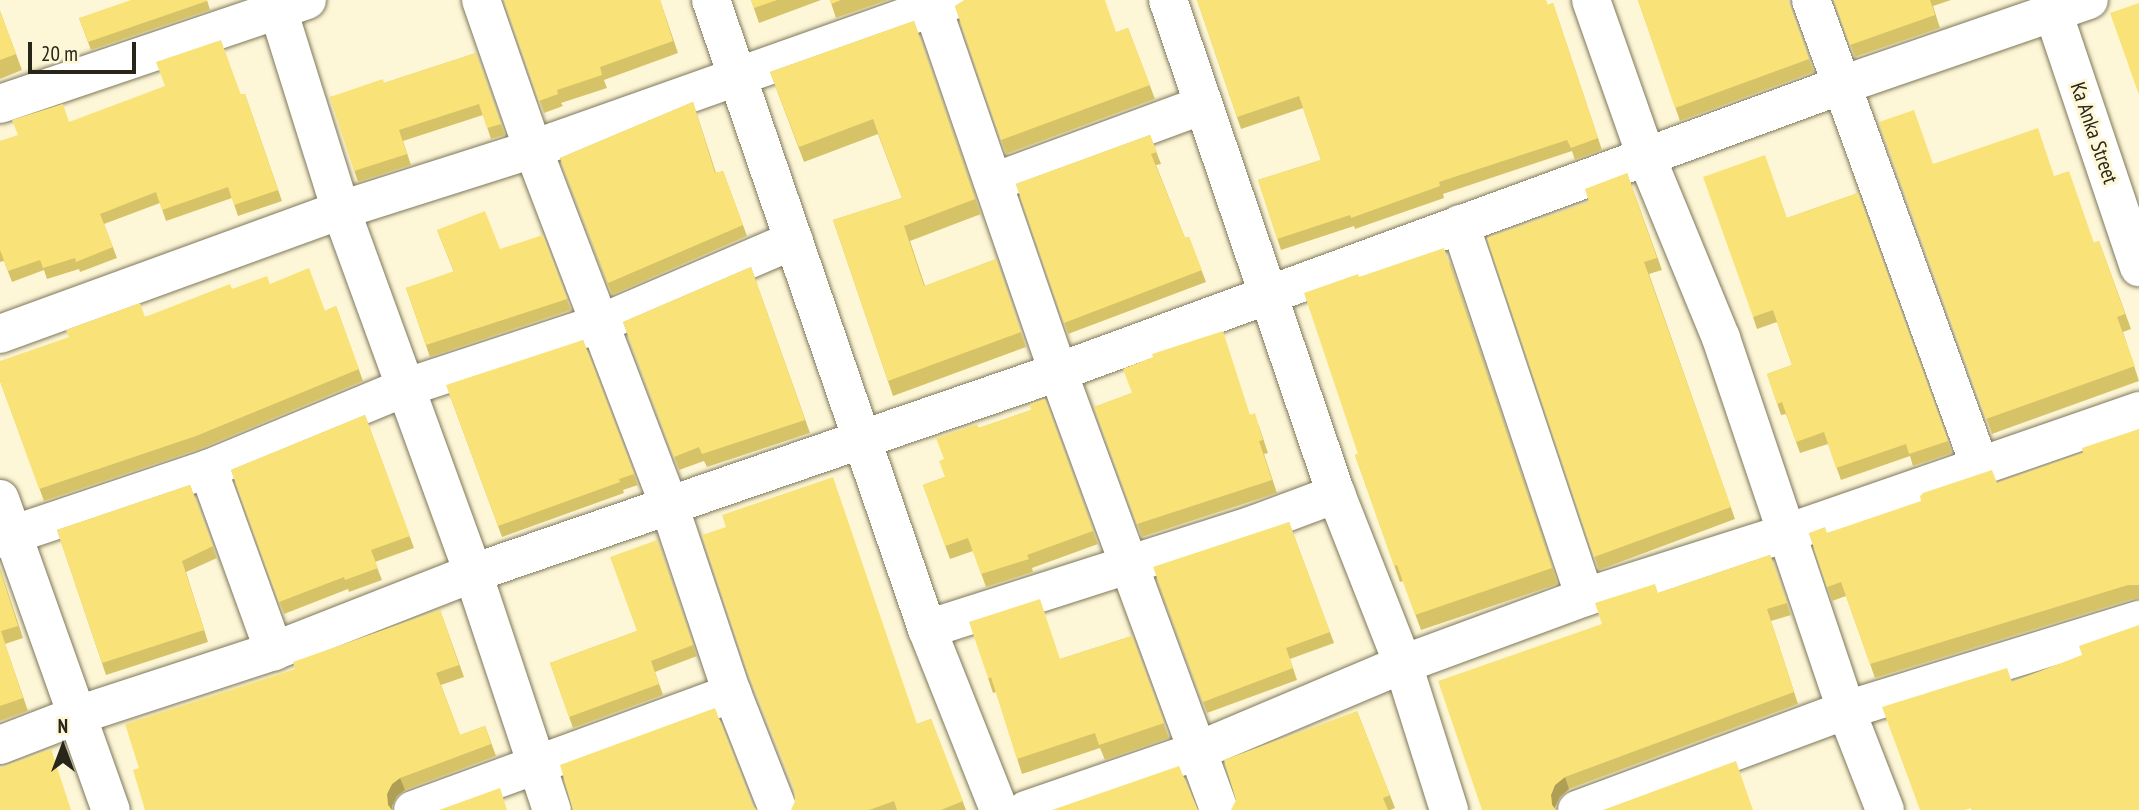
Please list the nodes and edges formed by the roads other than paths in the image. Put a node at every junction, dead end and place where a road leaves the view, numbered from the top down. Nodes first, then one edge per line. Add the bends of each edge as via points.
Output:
1 (481, 0) edge
2 (711, 0) edge
3 (1168, 0) edge
4 (1591, 0) edge
5 (1811, 0) edge
6 (2089, 0) edge
7 (286, 3) edge
8 (939, 3) edge
9 (2051, 6) edge
10 (735, 75) junction
11 (1842, 85) junction
12 (0, 104) edge
13 (1203, 105) junction
14 (533, 149) junction
15 (1646, 156) junction
16 (994, 182) junction
17 (341, 210) junction
18 (2131, 213) edge
19 (1460, 224) junction
20 (794, 240) junction
21 (2139, 267) edge
22 (1265, 295) junction
23 (599, 324) junction
24 (0, 334) edge
25 (1058, 372) junction
26 (404, 388) junction
27 (2139, 411) edge
28 (862, 440) junction
29 (1980, 466) junction
30 (208, 469) junction
31 (1336, 494) junction
32 (0, 499) edge
33 (670, 508) junction
34 (1787, 533) junction
35 (6, 537) edge
36 (1130, 562) junction
37 (473, 573) junction
38 (1585, 597) junction
39 (2139, 620) edge
40 (927, 629) junction
41 (274, 651) junction
42 (1403, 664) junction
43 (732, 693) junction
44 (1846, 710) junction
45 (75, 716) junction
46 (0, 745) edge
47 (1197, 751) junction
48 (534, 764) junction
49 (111, 810) edge
50 (413, 810) edge
51 (552, 810) edge
52 (778, 810) edge
53 (999, 810) edge
54 (1026, 810) edge
55 (1219, 810) edge
56 (1449, 810) edge
57 (1577, 810) edge
58 (1885, 810) edge

1 - 14 street
2 - 10 street
3 - 13 street
4 - 15 street
5 - 11 street
6 - 9 street
7 - 12 street
7 - 17 street
8 - 10 street
8 - 16 street
9 - 11 street
9 - 18 street, Ka Anka Street
10 - 14 street
10 - 20 street
11 - 15 street
11 - 29 street
13 - 16 street
13 - 22 street
14 - 17 street
14 - 23 street
15 - 19 street
15 - 34 street via 1721,338
16 - 25 street
17 - 24 street
17 - 26 street
18 - 21 street, Ka Anka Street
19 - 22 street
19 - 38 street
20 - 23 street
20 - 28 street
22 - 25 street
22 - 31 street
23 - 26 street
23 - 33 street
25 - 28 street
25 - 36 street
26 - 30 street
26 - 37 street
27 - 29 street
28 - 33 street
28 - 40 street
29 - 34 street
30 - 35 street
30 - 41 street
31 - 36 street
31 - 42 street
32 - 35 street
33 - 37 street
33 - 43 street
34 - 38 street
34 - 44 street
35 - 45 street
36 - 40 street
36 - 47 street
37 - 41 street
37 - 48 street
38 - 42 street
39 - 44 street
40 - 53 street
41 - 45 street
42 - 47 street
42 - 56 street
43 - 48 street
43 - 52 street
44 - 57 street
44 - 58 street
45 - 46 street
45 - 49 street
47 - 54 street
47 - 55 street
48 - 50 street
48 - 51 street

